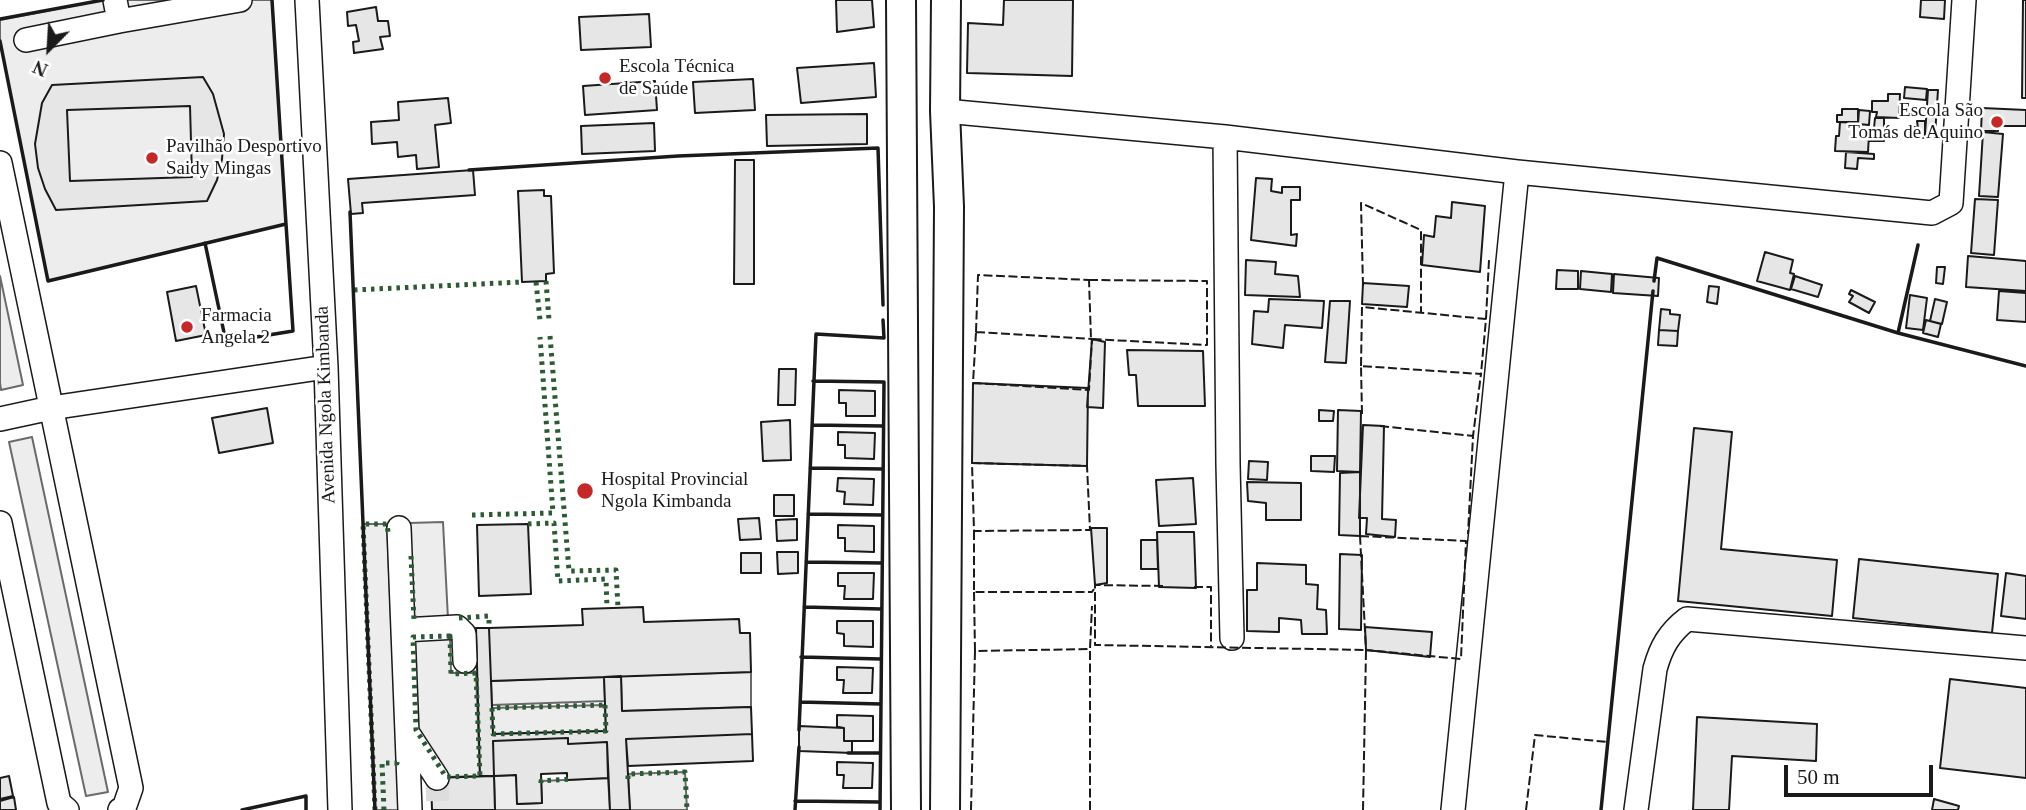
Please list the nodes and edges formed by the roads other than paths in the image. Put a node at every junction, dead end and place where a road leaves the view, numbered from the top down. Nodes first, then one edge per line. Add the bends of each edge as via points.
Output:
1 (240, 0) edge
2 (307, 0) edge
3 (901, 0) edge
4 (946, 0) edge
5 (1964, 0) edge
6 (117, 11) edge
7 (26, 40) dead end
8 (945, 111) junction
9 (1225, 137) junction
10 (0, 163) edge
11 (1517, 172) junction
12 (948, 207) junction
13 (903, 209) junction
14 (326, 367) junction
15 (51, 408) junction
16 (0, 419) edge
17 (0, 523) edge
18 (399, 528) dead end
19 (402, 630) junction
20 (1232, 638) dead end
21 (2026, 648) edge
22 (465, 661) dead end
23 (407, 732) junction
24 (437, 778) tunnel mouth
25 (67, 810) edge
26 (121, 810) edge
27 (340, 810) edge
28 (410, 810) edge
29 (906, 810) edge
30 (945, 810) edge
31 (1453, 810) edge
32 (1636, 810) edge

1 - 6 street
2 - 14 street, Avenida Ngola Kimbanda
3 - 13 main road
4 - 8 main road
5 - 11 street via 1951,203 1932,213
6 - 7 street
8 - 9 street
8 - 12 main road
9 - 11 street
9 - 20 street
10 - 15 street
11 - 31 street
12 - 13 main road
12 - 30 main road
13 - 29 main road
14 - 15 street
14 - 27 street, Avenida Ngola Kimbanda
15 - 16 street
15 - 26 street via 131,788
17 - 25 street via 59,803
18 - 19 street
19 - 22 street via 457,627 464,634
19 - 23 street
21 - 32 street via 1687,619 1661,647 1655,669
23 - 24 street
23 - 28 street

